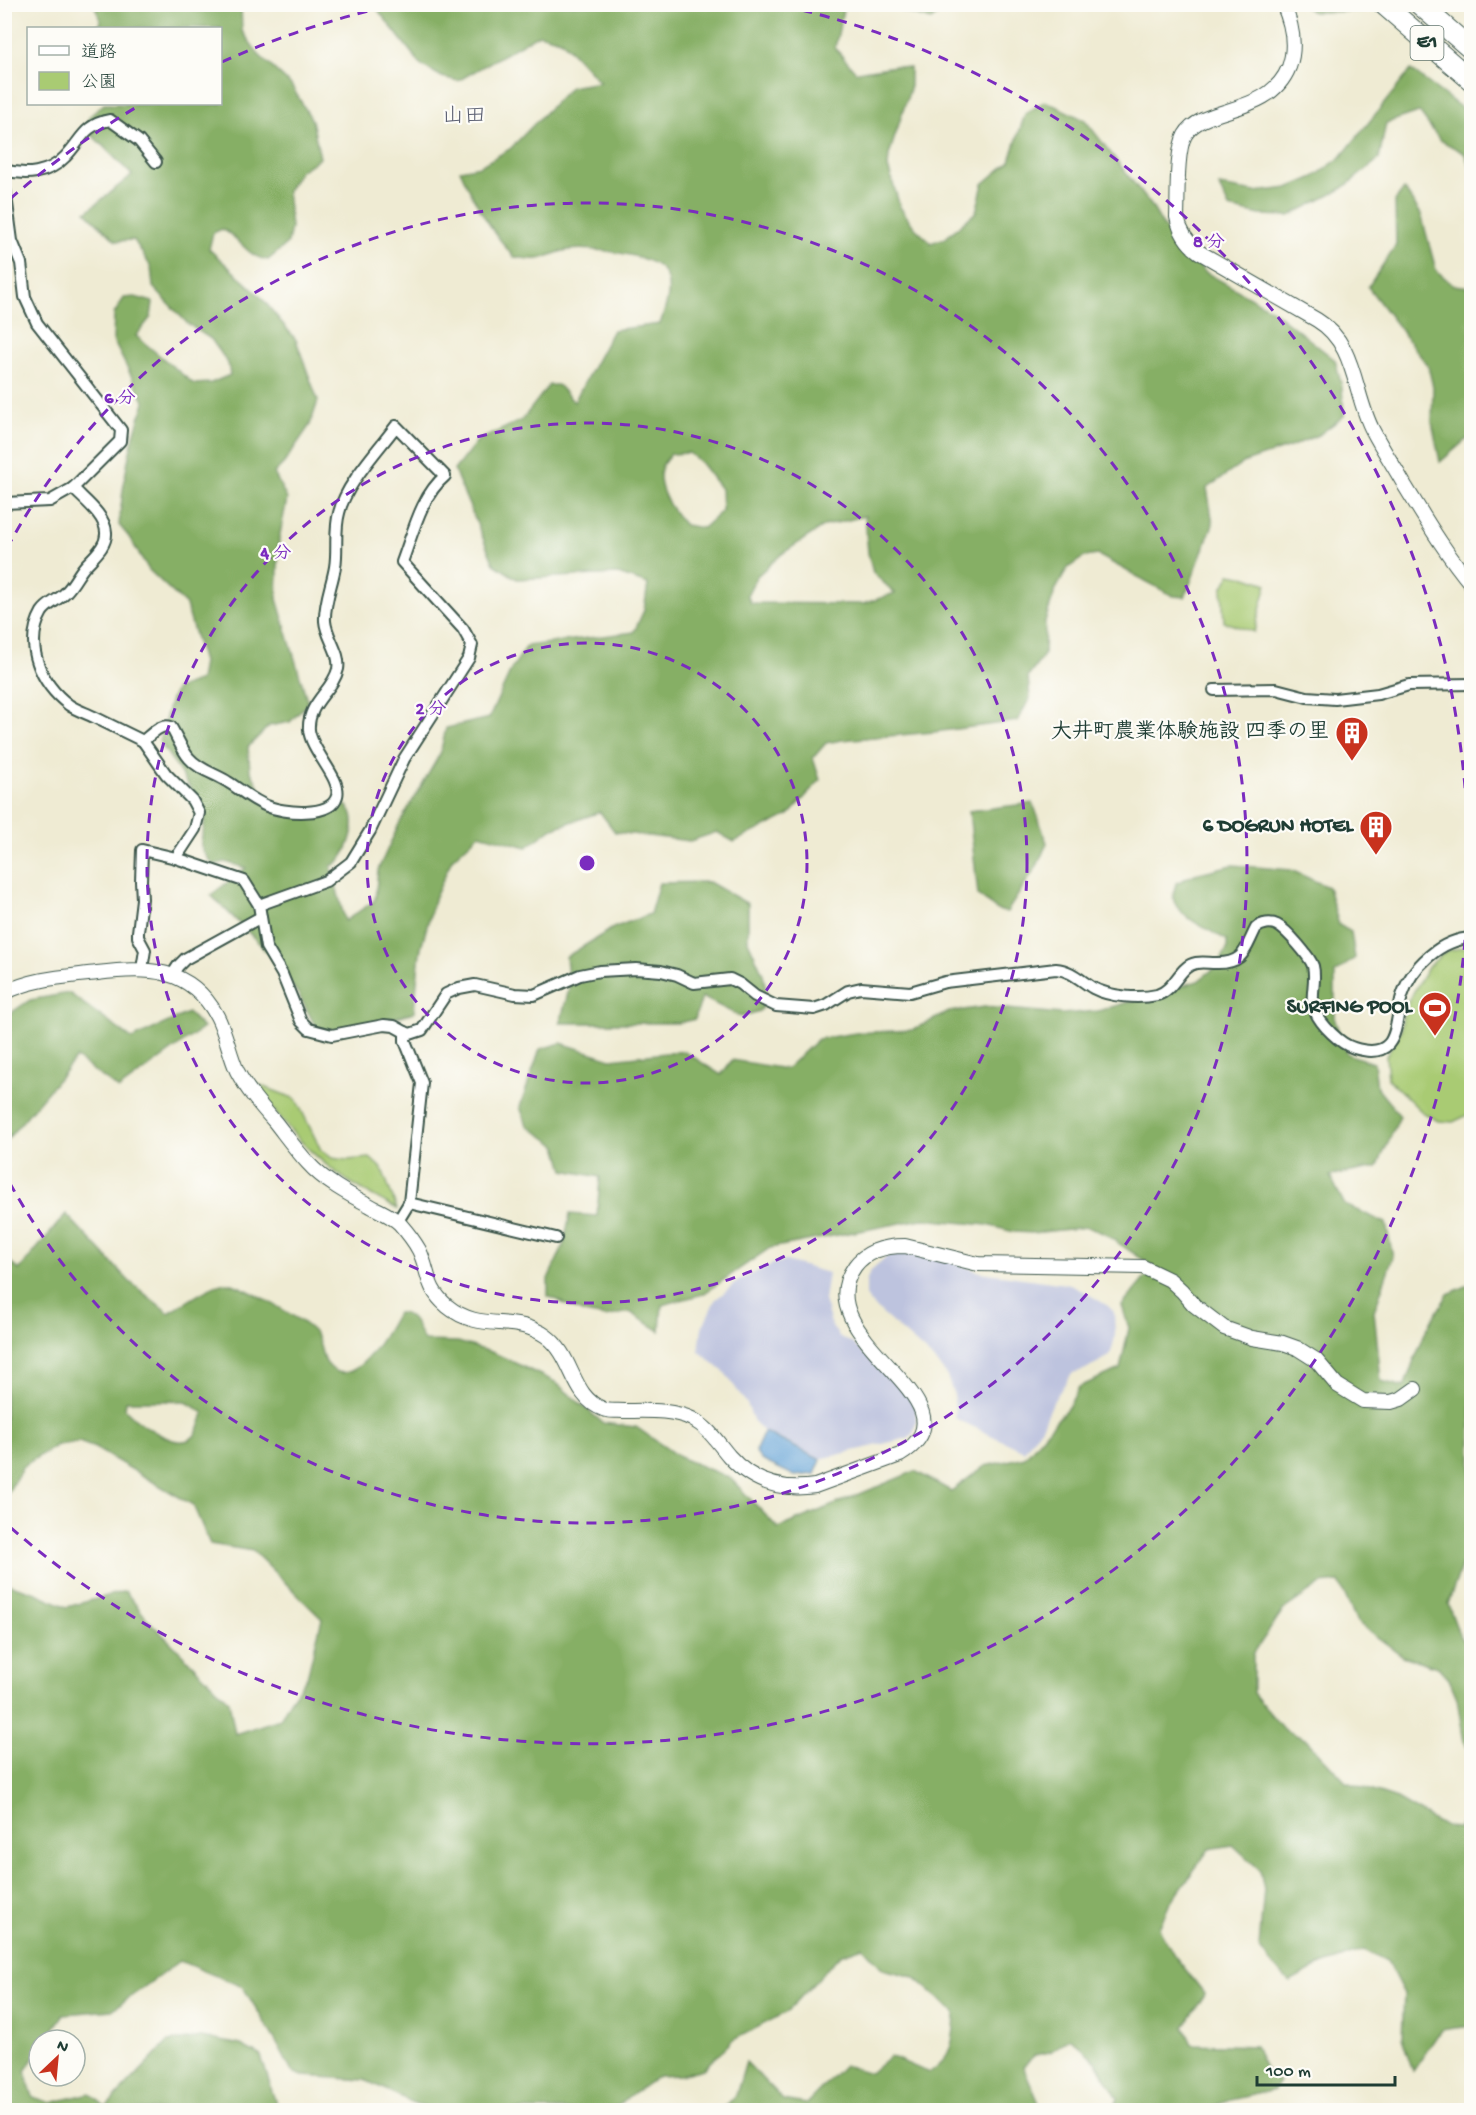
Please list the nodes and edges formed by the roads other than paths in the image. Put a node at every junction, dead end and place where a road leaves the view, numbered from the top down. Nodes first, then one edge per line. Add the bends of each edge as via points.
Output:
1 (1283, 4) edge
2 (1383, 4) edge
3 (1419, 4) edge
4 (1472, 50) edge
5 (1472, 81) edge
6 (156, 162) dead end
7 (4, 170) edge
8 (4, 182) edge
9 (73, 488) junction
10 (4, 503) edge
11 (1472, 585) edge
12 (1472, 684) edge
13 (1214, 690) dead end
14 (143, 741) junction
15 (176, 858) junction
16 (259, 905) junction
17 (261, 917) junction
18 (1472, 938) edge
19 (142, 969) junction
20 (172, 975) junction
21 (4, 993) edge
22 (405, 1032) junction
23 (409, 1203) junction
24 (398, 1221) junction
25 (556, 1238) dead end
26 (1415, 1389) dead end

1 - 11 street via 1293,46 1289,66 1278,85 1256,101 1196,124 1185,135 1181,147 1179,228 1199,252 1335,334 1348,356 1373,433 1441,544
2 - 5 highway, E1
3 - 4 highway, E1
6 - 7 street via 139,141 110,120 88,128 65,159 53,166 36,173
8 - 9 street via 25,297 37,323 121,430 120,441
9 - 10 street via 50,501
9 - 14 street via 102,519 105,539 69,590 43,610 34,635 37,662 55,693 70,706
12 - 13 street via 1409,685 1378,694 1335,699 1276,689
14 - 15 street via 199,813 195,829
14 - 16 street via 161,726 171,727 190,759 267,806 318,811 337,798 336,783 310,738 309,726 317,703 338,669 325,611 336,566 338,513 348,490 396,426 445,476 434,485 427,499 402,562 463,629 471,645 469,658 404,759 351,862 326,881
15 - 16 street via 244,881
15 - 19 street via 142,850 138,937 145,950
16 - 17 street
17 - 20 street via 185,959
17 - 22 street via 266,947 301,1021 309,1029 332,1035 384,1025
18 - 22 street via 1451,942 1425,961 1402,995 1392,1040 1368,1051 1345,1044 1321,1020 1314,1010 1311,963 1283,930 1268,923 1256,928 1246,952 1236,960 1192,964 1168,990 1157,995 1103,992 1056,969 945,982 910,992 861,988 819,1008 789,1008 762,1000 730,979 694,983 661,971 626,969 591,972 534,995 475,986 459,988 446,994 422,1030
19 - 20 street
19 - 21 street via 33,981
20 - 24 street via 207,1001 248,1089 309,1165 327,1180
22 - 23 street via 422,1083
23 - 24 street
23 - 25 street
24 - 26 street via 418,1250 431,1286 449,1307 475,1321 521,1324 533,1329 559,1348 578,1388 593,1405 606,1411 681,1414 704,1427 748,1473 790,1488 815,1486 900,1455 918,1440 923,1425 920,1404 855,1326 845,1301 856,1264 871,1252 893,1246 978,1264 1143,1267 1170,1280 1224,1328 1297,1348 1316,1360 1337,1385 1363,1401 1391,1402

